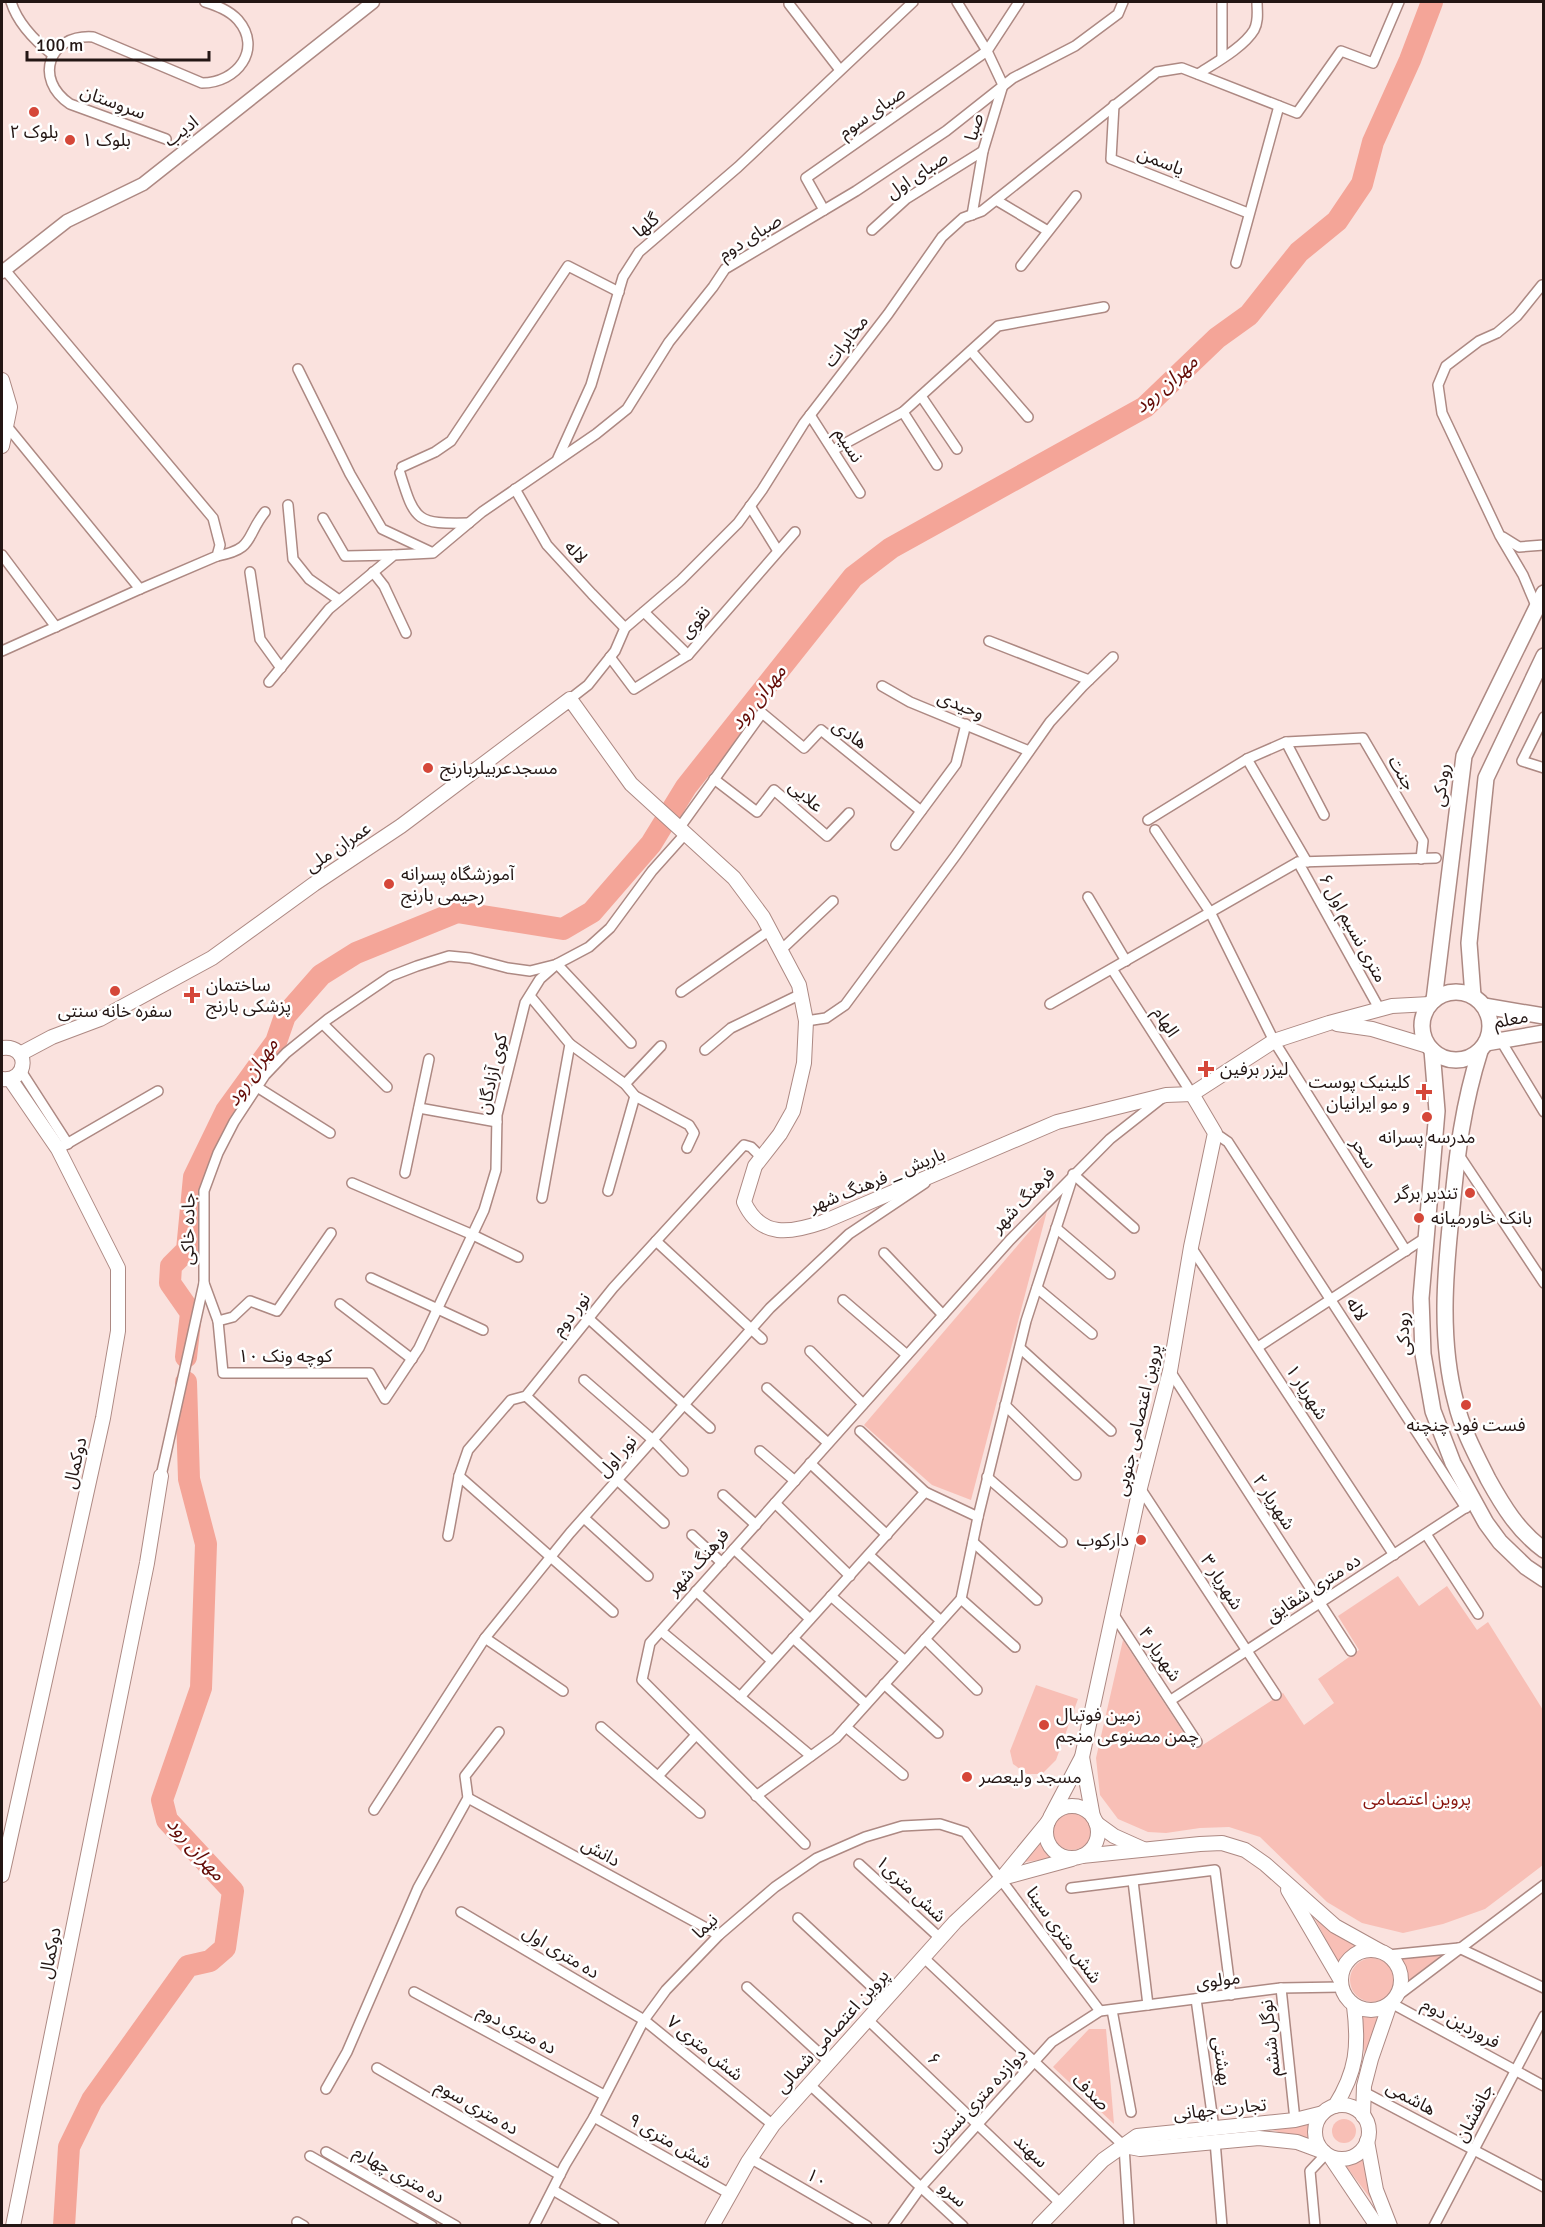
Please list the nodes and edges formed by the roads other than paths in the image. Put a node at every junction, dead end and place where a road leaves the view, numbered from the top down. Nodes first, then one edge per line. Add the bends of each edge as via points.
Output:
1 (11, 2) edge
2 (205, 2) edge
3 (913, 2) edge
4 (957, 2) edge
5 (1019, 2) edge
6 (1123, 2) edge
7 (1222, 2) edge
8 (1257, 2) edge
9 (1399, 2) edge
10 (365, 4) edge
11 (789, 4) dead end
12 (902, 5) edge
13 (987, 51) junction
14 (53, 55) junction
15 (1222, 58) junction
16 (840, 70) junction
17 (1198, 74) junction
18 (1003, 85) junction
19 (1114, 105) junction
20 (1279, 106) junction
21 (166, 139) dead end
22 (984, 151) junction
23 (1076, 196) dead end
24 (996, 200) junction
25 (824, 210) junction
26 (1248, 213) junction
27 (972, 215) junction
28 (872, 230) dead end
29 (1048, 231) junction
30 (1236, 263) dead end
31 (1021, 266) dead end
32 (3, 271) edge
33 (1542, 285) edge
34 (619, 292) junction
35 (1104, 307) dead end
36 (971, 351) junction
37 (298, 369) dead end
38 (2, 380) edge
39 (921, 396) junction
40 (903, 412) junction
41 (810, 415) junction
42 (1028, 417) dead end
43 (6, 425) junction
44 (2, 446) edge
45 (957, 449) dead end
46 (833, 450) junction
47 (557, 460) junction
48 (937, 465) dead end
49 (515, 489) junction
50 (860, 494) dead end
51 (288, 505) dead end
52 (750, 506) junction
53 (265, 512) dead end
54 (323, 518) dead end
55 (469, 523) junction
56 (795, 532) dead end
57 (1500, 536) junction
58 (1544, 545) edge
59 (778, 551) junction
60 (433, 553) junction
61 (2, 555) edge
62 (394, 555) junction
63 (217, 556) junction
64 (250, 572) dead end
65 (373, 572) junction
66 (140, 588) junction
67 (1544, 593) edge
68 (339, 600) junction
69 (1536, 608) junction
70 (644, 612) junction
71 (56, 627) junction
72 (625, 628) junction
73 (406, 633) dead end
74 (988, 641) dead end
75 (2, 651) edge
76 (688, 655) junction
77 (1544, 656) edge
78 (610, 657) junction
79 (1113, 657) dead end
80 (281, 668) junction
81 (1089, 680) junction
82 (269, 682) dead end
83 (882, 686) dead end
84 (570, 699) junction
85 (762, 713) joint
86 (1544, 717) edge
87 (966, 724) junction
88 (1286, 742) junction
89 (1029, 751) junction
90 (1247, 759) junction
91 (1544, 768) edge
92 (714, 779) junction
93 (921, 811) junction
94 (849, 813) dead end
95 (1324, 815) dead end
96 (1148, 820) dead end
97 (683, 830) junction
98 (1155, 830) dead end
99 (896, 845) dead end
100 (1421, 858) junction
101 (1436, 858) dead end
102 (1302, 862) junction
103 (1088, 897) dead end
104 (833, 901) dead end
105 (1210, 912) junction
106 (770, 930) junction
107 (781, 950) junction
108 (1125, 961) junction
109 (557, 964) junction
110 (1112, 969) junction
111 (681, 992) dead end
112 (801, 994) junction
113 (530, 996) junction
114 (1478, 1001) junction
115 (1432, 1002) junction
116 (1050, 1004) dead end
117 (1380, 1010) junction
118 (1544, 1016) edge
119 (806, 1021) junction
120 (1329, 1023) junction
121 (323, 1024) junction
122 (1544, 1033) edge
123 (1274, 1041) junction
124 (631, 1042) dead end
125 (570, 1044) junction
126 (1489, 1045) junction
127 (661, 1046) dead end
128 (2, 1048) edge
129 (1430, 1048) junction
130 (705, 1050) dead end
131 (21, 1054) junction
132 (429, 1059) dead end
133 (11, 1076) edge
134 (625, 1084) junction
135 (257, 1087) junction
136 (387, 1087) dead end
137 (158, 1092) dead end
138 (1192, 1094) junction
139 (1166, 1095) junction
140 (635, 1096) junction
141 (419, 1108) junction
142 (1544, 1112) edge
143 (497, 1122) junction
144 (330, 1132) dead end
145 (1215, 1133) junction
146 (63, 1146) junction
147 (687, 1148) dead end
148 (1457, 1153) junction
149 (762, 1158) junction
150 (405, 1173) dead end
151 (939, 1174) junction
152 (1073, 1174) junction
153 (351, 1183) dead end
154 (608, 1191) dead end
155 (542, 1198) dead end
156 (1056, 1228) junction
157 (1134, 1228) dead end
158 (331, 1233) dead end
159 (473, 1235) junction
160 (1425, 1238) junction
161 (656, 1241) junction
162 (1191, 1247) junction
163 (1406, 1251) junction
164 (884, 1253) dead end
165 (518, 1257) dead end
166 (1110, 1274) dead end
167 (371, 1278) dead end
168 (204, 1283) junction
169 (1544, 1284) edge
170 (1037, 1288) junction
171 (1331, 1299) junction
172 (843, 1300) dead end
173 (340, 1304) dead end
174 (438, 1310) junction
175 (943, 1315) junction
176 (588, 1318) junction
177 (1422, 1319) junction
178 (218, 1321) junction
179 (1446, 1321) junction
180 (752, 1329) junction
181 (483, 1330) dead end
182 (1092, 1334) dead end
183 (762, 1339) dead end
184 (1258, 1347) junction
185 (1020, 1348) junction
186 (810, 1351) dead end
187 (907, 1355) junction
188 (412, 1359) junction
189 (1170, 1371) junction
190 (584, 1380) dead end
191 (767, 1388) dead end
192 (526, 1396) junction
193 (385, 1399) joint
194 (863, 1404) junction
195 (684, 1405) junction
196 (1005, 1406) junction
197 (710, 1428) dead end
198 (860, 1431) dead end
199 (1111, 1431) dead end
200 (653, 1440) junction
201 (828, 1443) junction
202 (760, 1451) dead end
203 (810, 1463) junction
204 (683, 1471) dead end
205 (1076, 1475) dead end
206 (161, 1476) joint
207 (459, 1476) junction
208 (987, 1477) junction
209 (618, 1480) junction
210 (795, 1481) junction
211 (1140, 1488) junction
212 (925, 1492) junction
213 (723, 1495) dead end
214 (775, 1503) junction
215 (1470, 1505) junction
216 (1505, 1510) junction
217 (978, 1517) junction
218 (584, 1518) junction
219 (664, 1522) dead end
220 (1486, 1523) junction
221 (756, 1525) junction
222 (1426, 1534) junction
223 (692, 1535) dead end
224 (887, 1535) junction
225 (448, 1536) dead end
226 (973, 1542) junction
227 (1062, 1542) dead end
228 (734, 1549) junction
229 (1544, 1550) edge
230 (869, 1555) junction
231 (1394, 1555) junction
232 (551, 1556) junction
233 (722, 1563) junction
234 (648, 1576) dead end
235 (850, 1576) junction
236 (1544, 1579) edge
237 (696, 1591) junction
238 (831, 1596) junction
239 (962, 1599) junction
240 (1037, 1600) dead end
241 (1319, 1603) junction
242 (613, 1612) dead end
243 (1478, 1614) dead end
244 (1114, 1615) junction
245 (810, 1620) junction
246 (941, 1621) junction
247 (661, 1631) junction
248 (485, 1638) junction
249 (793, 1638) junction
250 (925, 1639) junction
251 (1015, 1647) dead end
252 (1247, 1650) junction
253 (1350, 1651) dead end
254 (772, 1661) junction
255 (905, 1661) junction
256 (884, 1684) junction
257 (977, 1689) dead end
258 (563, 1691) dead end
259 (1276, 1695) dead end
260 (740, 1697) junction
261 (1171, 1700) junction
262 (866, 1704) junction
263 (601, 1727) dead end
264 (846, 1727) junction
265 (499, 1732) dead end
266 (938, 1733) dead end
267 (696, 1735) junction
268 (1197, 1742) dead end
269 (811, 1756) junction
270 (1082, 1757) junction
271 (903, 1775) dead end
272 (658, 1776) junction
273 (756, 1796) junction
274 (468, 1798) junction
275 (374, 1810) dead end
276 (700, 1813) dead end
277 (1050, 1819) junction
278 (1094, 1820) junction
279 (805, 1844) dead end
280 (1143, 1849) junction
281 (1078, 1857) junction
282 (859, 1864) dead end
283 (2, 1875) edge
284 (1002, 1878) junction
285 (1134, 1881) junction
286 (1282, 1881) junction
287 (1542, 1887) edge
288 (1071, 1888) dead end
289 (461, 1912) dead end
290 (798, 1918) dead end
291 (719, 1935) junction
292 (940, 1938) junction
293 (1459, 1948) junction
294 (1384, 1953) junction
295 (923, 1957) junction
296 (1341, 1983) junction
297 (747, 1987) dead end
298 (1281, 1988) junction
299 (1544, 1988) edge
300 (414, 1992) dead end
301 (1231, 1995) junction
302 (1196, 1999) junction
303 (885, 2000) junction
304 (1392, 2001) junction
305 (1148, 2005) junction
306 (1354, 2006) junction
307 (1112, 2010) junction
308 (1100, 2012) junction
309 (1544, 2016) edge
310 (867, 2019) junction
311 (644, 2020) junction
312 (829, 2062) junction
313 (1035, 2062) junction
314 (377, 2068) dead end
315 (1514, 2072) junction
316 (809, 2084) junction
317 (1544, 2086) edge
318 (326, 2089) dead end
319 (1364, 2092) junction
320 (604, 2095) junction
321 (1335, 2106) junction
322 (1131, 2112) dead end
323 (1323, 2113) junction
324 (1363, 2116) junction
325 (594, 2117) junction
326 (1295, 2120) junction
327 (978, 2123) junction
328 (1258, 2123) junction
329 (773, 2125) junction
330 (1215, 2134) junction
331 (1259, 2138) junction
332 (1367, 2141) junction
333 (1124, 2146) junction
334 (1474, 2150) junction
335 (326, 2152) dead end
336 (1327, 2155) junction
337 (310, 2156) dead end
338 (750, 2158) junction
339 (560, 2175) junction
340 (921, 2187) junction
341 (1544, 2187) edge
342 (553, 2190) junction
343 (730, 2194) junction
344 (1060, 2203) junction
345 (1437, 2224) edge
346 (12, 2226) edge
347 (432, 2226) edge
348 (456, 2226) edge
349 (534, 2226) edge
350 (614, 2226) edge
351 (712, 2226) edge
352 (867, 2226) edge
353 (893, 2226) edge
354 (963, 2226) edge
355 (1039, 2226) edge
356 (1129, 2226) edge
357 (1222, 2226) edge
358 (1315, 2226) edge
359 (1377, 2226) edge
360 (1390, 2226) edge

1 - 14 street via 36,42
2 - 14 street via 230,12 245,33 244,59 228,79 202,83 93,37 70,39
3 - 12 street, گلها
4 - 13 street
5 - 13 street
6 - 18 street, صبای دوم via 1118,14 1075,46
7 - 15 street
8 - 15 street via 1254,29
9 - 20 street via 1373,63 1341,51 1297,113
10 - 32 street, ادیب via 143,184 67,221
11 - 16 street
12 - 16 street, گلها
13 - 18 street
13 - 25 street, صبای سوم via 806,178
14 - 21 street, سروستان via 49,77 60,97
15 - 17 street
16 - 34 street, گلها via 738,167 639,252
17 - 19 street, مخابرات via 1182,68 1157,72
17 - 20 street, مخابرات
18 - 22 street, صبا
18 - 25 street, صبای دوم via 945,131
19 - 24 street, مخابرات
19 - 26 street, یاسمن via 1111,159
20 - 26 street
22 - 27 street, صبا
22 - 28 street, صبای اول via 906,199
23 - 29 street
24 - 27 street, مخابرات
24 - 29 street
25 - 47 street, صبای دوم via 725,268 669,342 627,409
26 - 30 street
27 - 41 street, مخابرات via 942,237
29 - 31 street
32 - 63 street via 213,518 220,545
33 - 57 street via 1497,333 1479,341 1446,366 1438,386 1442,413
34 - 47 street, گلها via 591,385
34 - 55 street via 568,266 451,441 401,470 411,507 420,517 438,524
35 - 36 street via 998,326
36 - 39 street
36 - 42 street
37 - 60 street via 382,529
38 - 43 main road via 10,407
39 - 40 street
39 - 45 street
40 - 46 street
40 - 48 street
41 - 46 street, نسیم
41 - 52 street, مخابرات
43 - 44 main road
43 - 66 street
46 - 50 street, نسیم
47 - 49 street, صبای دوم
49 - 55 street, صبای دوم
49 - 72 street, لاله via 547,544
51 - 68 street via 293,559 309,579
52 - 59 street
52 - 70 street, مخابرات via 681,580
53 - 63 street via 249,542 232,553
54 - 62 street via 345,556
55 - 60 street, صبای دوم
56 - 59 street, نقوی
57 - 58 street via 1520,547
57 - 69 street via 1523,575
59 - 76 street, نقوی
60 - 62 street
61 - 71 street
62 - 65 street
63 - 66 street
64 - 80 street via 260,639
65 - 68 street
65 - 73 street via 384,586
66 - 71 street
67 - 69 main road, رودکی
68 - 80 street
69 - 115 main road, رودکی via 1464,756
70 - 72 street, مخابرات
70 - 76 street
71 - 75 street
72 - 78 street, مخابرات
74 - 81 street
76 - 78 street, نقوی via 634,689
77 - 114 main road via 1486,778 1469,944
78 - 84 street, مخابرات via 588,685
79 - 81 street
80 - 82 street
81 - 89 street
83 - 87 street, وحیدی via 910,702
84 - 97 main road, باریش _ فرهنگ شهر via 631,784
84 - 131 main road, عمران ملی via 401,826 212,958 100,1019
85 - 92 street, کوی آزادگان
85 - 93 street, هادی via 804,748 821,730
86 - 91 street via 1522,761
87 - 89 street, وحیدی
87 - 93 street via 956,764
88 - 90 street
88 - 95 street
88 - 100 street, جنت via 1363,738 1423,841
89 - 119 street via 846,1005 826,1018
90 - 96 street
90 - 102 street, ۶ متری نسیم اول
92 - 94 street, علایی via 757,812 774,790 827,836
92 - 97 street, کوی آزادگان
93 - 99 street
97 - 106 main road, باریش _ فرهنگ شهر via 734,878
97 - 109 street, کوی آزادگان via 610,928 589,947
98 - 105 street, سحر
100 - 101 street
100 - 102 street
102 - 105 street
102 - 117 street, ۶ متری نسیم اول
103 - 108 street
104 - 107 street
105 - 108 street
105 - 123 street, سحر
106 - 107 main road, باریش _ فرهنگ شهر
106 - 111 street
107 - 112 main road, باریش _ فرهنگ شهر
108 - 110 street
109 - 113 street, کوی آزادگان via 540,979
109 - 121 street, جاده خاکی via 530,971 449,957 391,976
109 - 124 street
110 - 116 street
110 - 138 street, الهام
112 - 119 main road, باریش _ فرهنگ شهر
112 - 130 street via 731,1028
113 - 125 street
113 - 143 street, کوی آزادگان via 525,1003
114 - 115 main road via 1466,993 1449,993
114 - 118 main road, معلم
114 - 126 main road via 1488,1013
115 - 117 main road
115 - 129 main road via 1422,1025
117 - 120 main road
119 - 149 main road, باریش _ فرهنگ شهر via 804,1063 793,1111
120 - 123 main road
120 - 129 main road via 1372,1029
121 - 135 street, جاده خاکی via 286,1053
121 - 136 street
122 - 126 main road, معلم
123 - 138 main road
123 - 163 street, سحر
125 - 134 street
125 - 155 street
126 - 129 main road via 1473,1056 1455,1060 1439,1056
126 - 142 street
126 - 148 main road via 1460,1129
127 - 134 street
128 - 131 main road via 16,1049
129 - 160 main road, رودکى via 1437,1111
131 - 133 main road via 23,1063
132 - 141 street
133 - 146 main road, دوکمال
134 - 140 street
135 - 144 street
135 - 168 street, جاده خاکی via 218,1153 204,1191
137 - 146 street
138 - 139 main road, باریش _ فرهنگ شهر
138 - 145 main road
139 - 151 main road, باریش _ فرهنگ شهر via 1057,1122
139 - 152 street
140 - 147 street via 689,1125 694,1133
140 - 154 street
141 - 143 street
141 - 150 street
143 - 159 street, کوی آزادگان via 496,1170
145 - 162 main road, پروین اعتصامی جنوبی
145 - 171 street, لاله via 1228,1142
146 - 283 main road, دوکمال via 118,1268 118,1331 103,1418
148 - 169 street
148 - 179 main road
149 - 151 main road, باریش _ فرهنگ شهر via 744,1202 751,1216 782,1231 801,1230
149 - 161 street, نور دوم via 744,1145
151 - 180 street, نور اول via 849,1234
152 - 156 street, فرهنگ شهر
152 - 157 street
152 - 175 street, فرهنگ شهر
153 - 159 street
156 - 166 street
156 - 170 street, فرهنگ شهر
158 - 178 street via 277,1311 250,1301 233,1317
159 - 165 street
159 - 174 street, کوی آزادگان
160 - 163 street
160 - 177 main road, رودکى
161 - 176 street, نور دوم
161 - 180 street
162 - 184 street, شهریار ۱
162 - 189 main road, پروین اعتصامی جنوبی
163 - 171 street
164 - 175 street
167 - 174 street
168 - 178 street
168 - 206 street, جاده خاکی
170 - 182 street
170 - 185 street, فرهنگ شهر
171 - 184 street
171 - 215 street, لاله
172 - 187 street
173 - 188 street
174 - 181 street
174 - 188 street, کوی آزادگان
175 - 187 street, فرهنگ شهر
176 - 192 street, نور دوم
176 - 195 street
177 - 179 main road
177 - 215 main road, رودکى via 1423,1354 1433,1410
178 - 193 street, کوچه ونک ۱۰ via 223,1373 370,1373
179 - 216 main road via 1446,1352 1456,1404 1475,1453
180 - 183 street
180 - 195 street, نور اول
184 - 231 street, شهریار ۱
185 - 196 street, فرهنگ شهر
185 - 199 street
186 - 194 street
187 - 194 street, فرهنگ شهر
188 - 193 street, کوی آزادگان
189 - 211 main road, پروین اعتصامی جنوبی
189 - 241 street, شهریار ۲
190 - 200 street
191 - 201 street
192 - 207 street, نور دوم via 511,1400 468,1450
192 - 209 street
194 - 201 street, فرهنگ شهر
195 - 197 street
195 - 200 street, نور اول
196 - 205 street
196 - 208 street, فرهنگ شهر
198 - 212 street
200 - 204 street
200 - 209 street, نور اول
201 - 203 street, فرهنگ شهر
202 - 210 street
203 - 210 street, فرهنگ شهر
203 - 224 street
206 - 346 main road, دوکمال via 147,1563
207 - 225 street, نور دوم
207 - 232 street
208 - 217 street, فرهنگ شهر
208 - 227 street
209 - 218 street, نور اول
209 - 219 street
210 - 214 street, فرهنگ شهر
211 - 244 main road, پروین اعتصامی جنوبی
211 - 252 street, شهریار ۳
212 - 217 street
212 - 224 street
213 - 221 street
214 - 221 street, فرهنگ شهر
214 - 235 street
215 - 220 main road, رودکى
215 - 222 street, ده متری شقایق
216 - 220 main road
216 - 229 main road
217 - 226 street, فرهنگ شهر
218 - 232 street, نور اول
218 - 234 street
220 - 236 main road, رودکى via 1500,1542
221 - 228 street, فرهنگ شهر
222 - 231 street, ده متری شقایق
222 - 243 street
223 - 233 street
224 - 230 street
226 - 239 street, فرهنگ شهر
226 - 240 street
228 - 233 street, فرهنگ شهر
228 - 245 street
230 - 235 street
230 - 246 street
231 - 241 street, ده متری شقایق
232 - 242 street
232 - 248 street, نور اول
233 - 237 street, فرهنگ شهر
235 - 238 street
237 - 247 street, فرهنگ شهر
237 - 254 street
238 - 245 street
238 - 255 street
239 - 246 street
239 - 251 street
241 - 252 street, ده متری شقایق
241 - 253 street, شهریار ۲
244 - 261 street, شهریار ۴
244 - 270 main road, پروین اعتصامی جنوبی
245 - 249 street
246 - 250 street
247 - 260 street
247 - 267 street, فرهنگ شهر via 650,1643 642,1680
248 - 258 street
248 - 275 street, نور اول
249 - 254 street
249 - 262 street
250 - 255 street
250 - 257 street
252 - 259 street, شهریار ۳
252 - 261 street, ده متری شقایق
254 - 260 street
255 - 256 street
256 - 262 street
256 - 266 street
260 - 269 street
261 - 268 street, شهریار ۴
262 - 264 street
263 - 272 street
264 - 269 street
264 - 271 street
265 - 274 street via 465,1776
267 - 272 street
267 - 273 street, فرهنگ شهر
269 - 273 street
270 - 277 main road, پروین اعتصامی جنوبی
270 - 278 main road, پروین اعتصامی جنوبی
272 - 276 street
273 - 279 street, فرهنگ شهر
274 - 291 street, دانش
274 - 318 street via 418,1888 347,2052
277 - 278 main road via 1062,1808 1076,1806
277 - 281 main road via 1046,1834 1050,1846 1061,1856
277 - 284 main road, پروین اعتصامی شمالی
278 - 280 main road via 1114,1836
278 - 281 main road via 1096,1842
280 - 281 main road, پروین اعتصامی شمالی
280 - 286 main road, پروین اعتصامی شمالی via 1222,1843 1245,1850
281 - 284 main road, پروین اعتصامی شمالی
282 - 292 street, شش متری۱
284 - 291 street, نیما via 965,1832 940,1824 902,1826 817,1858 775,1887
284 - 292 main road, پروین اعتصامی شمالی
284 - 308 street, شش متری سینا
285 - 288 street
285 - 301 street via 1215,1870
285 - 305 street
286 - 294 main road via 1335,1926
286 - 296 main road
287 - 293 street
289 - 311 street, ده متری اول
290 - 303 street
291 - 311 street, نیما via 666,1990
292 - 295 main road, پروین اعتصامی شمالی
293 - 294 street
293 - 299 street
293 - 304 street
294 - 296 main road via 1364,1950 1350,1958
294 - 304 main road via 1394,1960 1401,1975 1400,1990
295 - 303 main road, پروین اعتصامی شمالی
295 - 313 street, صدف
296 - 298 street, مولوی
296 - 306 main road
297 - 312 street
298 - 301 street, مولوی
298 - 326 street, نوگل ششم
300 - 320 street, ده متری دوم
301 - 302 street, مولوی
302 - 305 street, مولوی
302 - 330 street, بهشتی
303 - 310 main road, پروین اعتصامی شمالی
304 - 306 main road via 1385,2008 1370,2011
304 - 315 street, فروردین دوم
304 - 319 main road via 1371,2059
305 - 307 street, مولوی
306 - 321 main road via 1356,2062
307 - 308 street, مولوی
307 - 322 street
308 - 313 street, دوازده متری نسترن via 1052,2042
309 - 315 street, جانفشان
310 - 312 main road, پروین اعتصامی شمالی
310 - 327 street, ۶
311 - 320 street, نیما
311 - 329 street, ۷ شش متری
312 - 316 main road, پروین اعتصامی شمالی
313 - 327 street, دوازده متری نسترن
313 - 333 street, صدف
314 - 339 street, ده متری سوم
315 - 317 street, فروردین دوم
315 - 334 street, جانفشان
316 - 329 main road, پروین اعتصامی شمالی
316 - 340 street, سرو
319 - 324 main road
319 - 334 street, هاشمی
320 - 325 street, نیما
321 - 323 main road
321 - 324 main road via 1351,2107
323 - 326 main road, تجارت جهانی
323 - 336 main road via 1315,2137
324 - 332 main road
325 - 339 street, نیما
325 - 343 street, ۹ شش متری
326 - 328 main road, تجارت جهانی
327 - 340 street, دوازده متری نسترن
327 - 344 street, سهند
328 - 330 main road, تجارت جهانی
328 - 331 street
329 - 338 main road, پروین اعتصامی شمالی
330 - 331 main road, تجارت جهانی
330 - 333 main road, تجارت جهانی via 1140,2149
330 - 357 street, بهشتی
331 - 336 main road, تجارت جهانی via 1297,2142
332 - 336 main road via 1358,2154 1342,2159
332 - 360 main road via 1376,2190
333 - 344 main road via 1103,2160
333 - 356 street
334 - 341 street
334 - 345 street, جانفشان
335 - 348 street, ده متری چهارم
336 - 358 street via 1310,2171
336 - 359 main road
337 - 347 street
338 - 343 main road, پروین اعتصامی شمالی
338 - 352 street, ۱۰
339 - 342 street, نیما
340 - 353 street, دوازده متری نسترن
340 - 354 street, سرو
342 - 349 street, نیما
342 - 350 street
343 - 351 main road, پروین اعتصامی شمالی
344 - 355 main road

